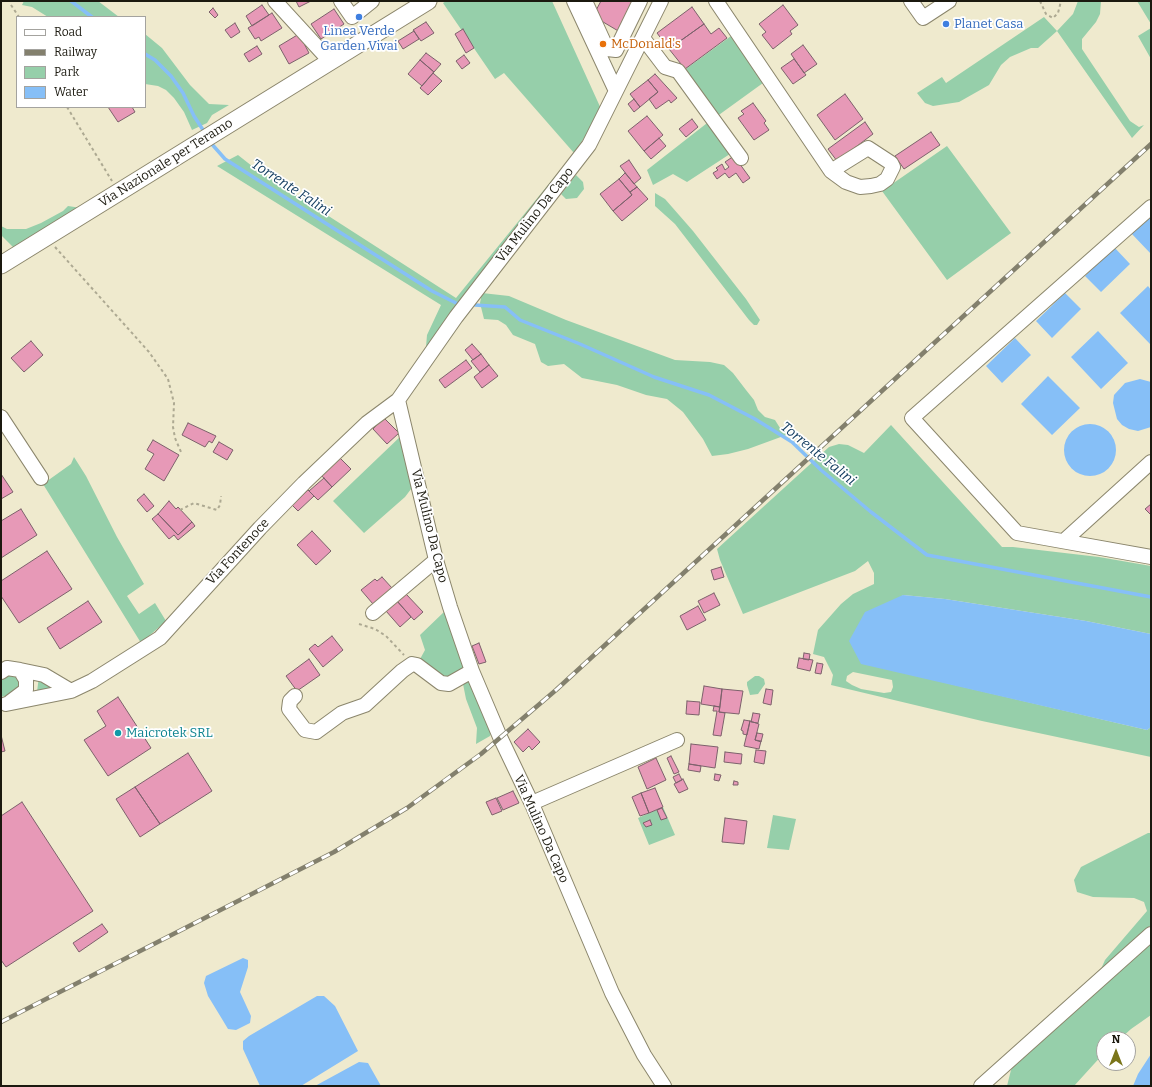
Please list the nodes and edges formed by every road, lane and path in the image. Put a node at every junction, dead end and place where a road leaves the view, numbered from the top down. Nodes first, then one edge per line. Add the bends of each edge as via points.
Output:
1 (275, 1) edge
2 (340, 1) edge
3 (372, 1) edge
4 (428, 1) edge
5 (574, 1) edge
6 (585, 1) edge
7 (640, 1) edge
8 (661, 1) edge
9 (716, 1) edge
10 (911, 1) edge
11 (949, 1) edge
12 (1040, 1) edge
13 (1061, 1) edge
14 (11, 5) dead end
15 (17, 16) edge
16 (643, 38) junction
17 (616, 50) junction
18 (330, 61) junction
19 (608, 74) junction
20 (616, 91) junction
21 (68, 108) edge
22 (741, 158) dead end
23 (831, 171) dead end
24 (119, 192) junction
25 (1151, 207) edge
26 (47, 237) junction
27 (1, 265) edge
28 (398, 400) junction
29 (1, 417) edge
30 (181, 452) dead end
31 (1151, 462) edge
32 (41, 478) dead end
33 (221, 496) dead end
34 (180, 510) dead end
35 (1065, 540) junction
36 (1151, 557) edge
37 (436, 560) junction
38 (373, 613) dead end
39 (359, 624) dead end
40 (417, 665) junction
41 (20, 670) junction
42 (472, 671) junction
43 (1, 672) edge
44 (71, 691) junction
45 (295, 696) dead end
46 (4, 705) edge
47 (677, 740) dead end
48 (532, 803) junction
49 (1151, 934) edge
50 (664, 1086) edge
51 (981, 1086) edge

1 - 18 street
2 - 3 street via 352,17
4 - 18 main road, Via Nazionale per Teramo
5 - 19 street
6 - 17 street via 607,49
7 - 17 street
8 - 16 street, Via Mulino Da Capo
9 - 23 street
10 - 11 street via 923,18
12 - 13 path via 1046,14 1053,18 1058,13
14 - 15 path
16 - 20 street, Via Mulino Da Capo
16 - 22 street via 665,67 678,71
17 - 19 street
18 - 24 main road, Via Nazionale per Teramo
19 - 20 street
20 - 28 street, Via Mulino Da Capo via 589,145 456,317
21 - 24 path
24 - 26 main road, Via Nazionale per Teramo
25 - 35 street via 912,418 1017,533
26 - 27 main road, Via Nazionale per Teramo
26 - 30 path via 62,257 149,352 168,379 174,403 173,427
28 - 37 street, Via Mulino Da Capo
28 - 44 street, Via Fontenoce via 367,423 304,483 160,638 92,681
29 - 32 street
31 - 35 street
33 - 34 path via 217,510 194,503
35 - 36 street
37 - 38 street
37 - 42 street, Via Mulino Da Capo
39 - 40 path via 386,636
40 - 42 street via 441,683 449,684
40 - 45 street via 407,666 365,705 342,713 316,732 305,730 289,709 290,701
41 - 43 street via 7,668
41 - 44 street via 44,675
41 - 46 street, Via Fontenoce via 26,680 26,690
42 - 48 street, Via Mulino Da Capo
44 - 46 street, Via Fontenoce
47 - 48 street
48 - 50 street, Via Mulino Da Capo via 612,993 644,1055
49 - 51 street

